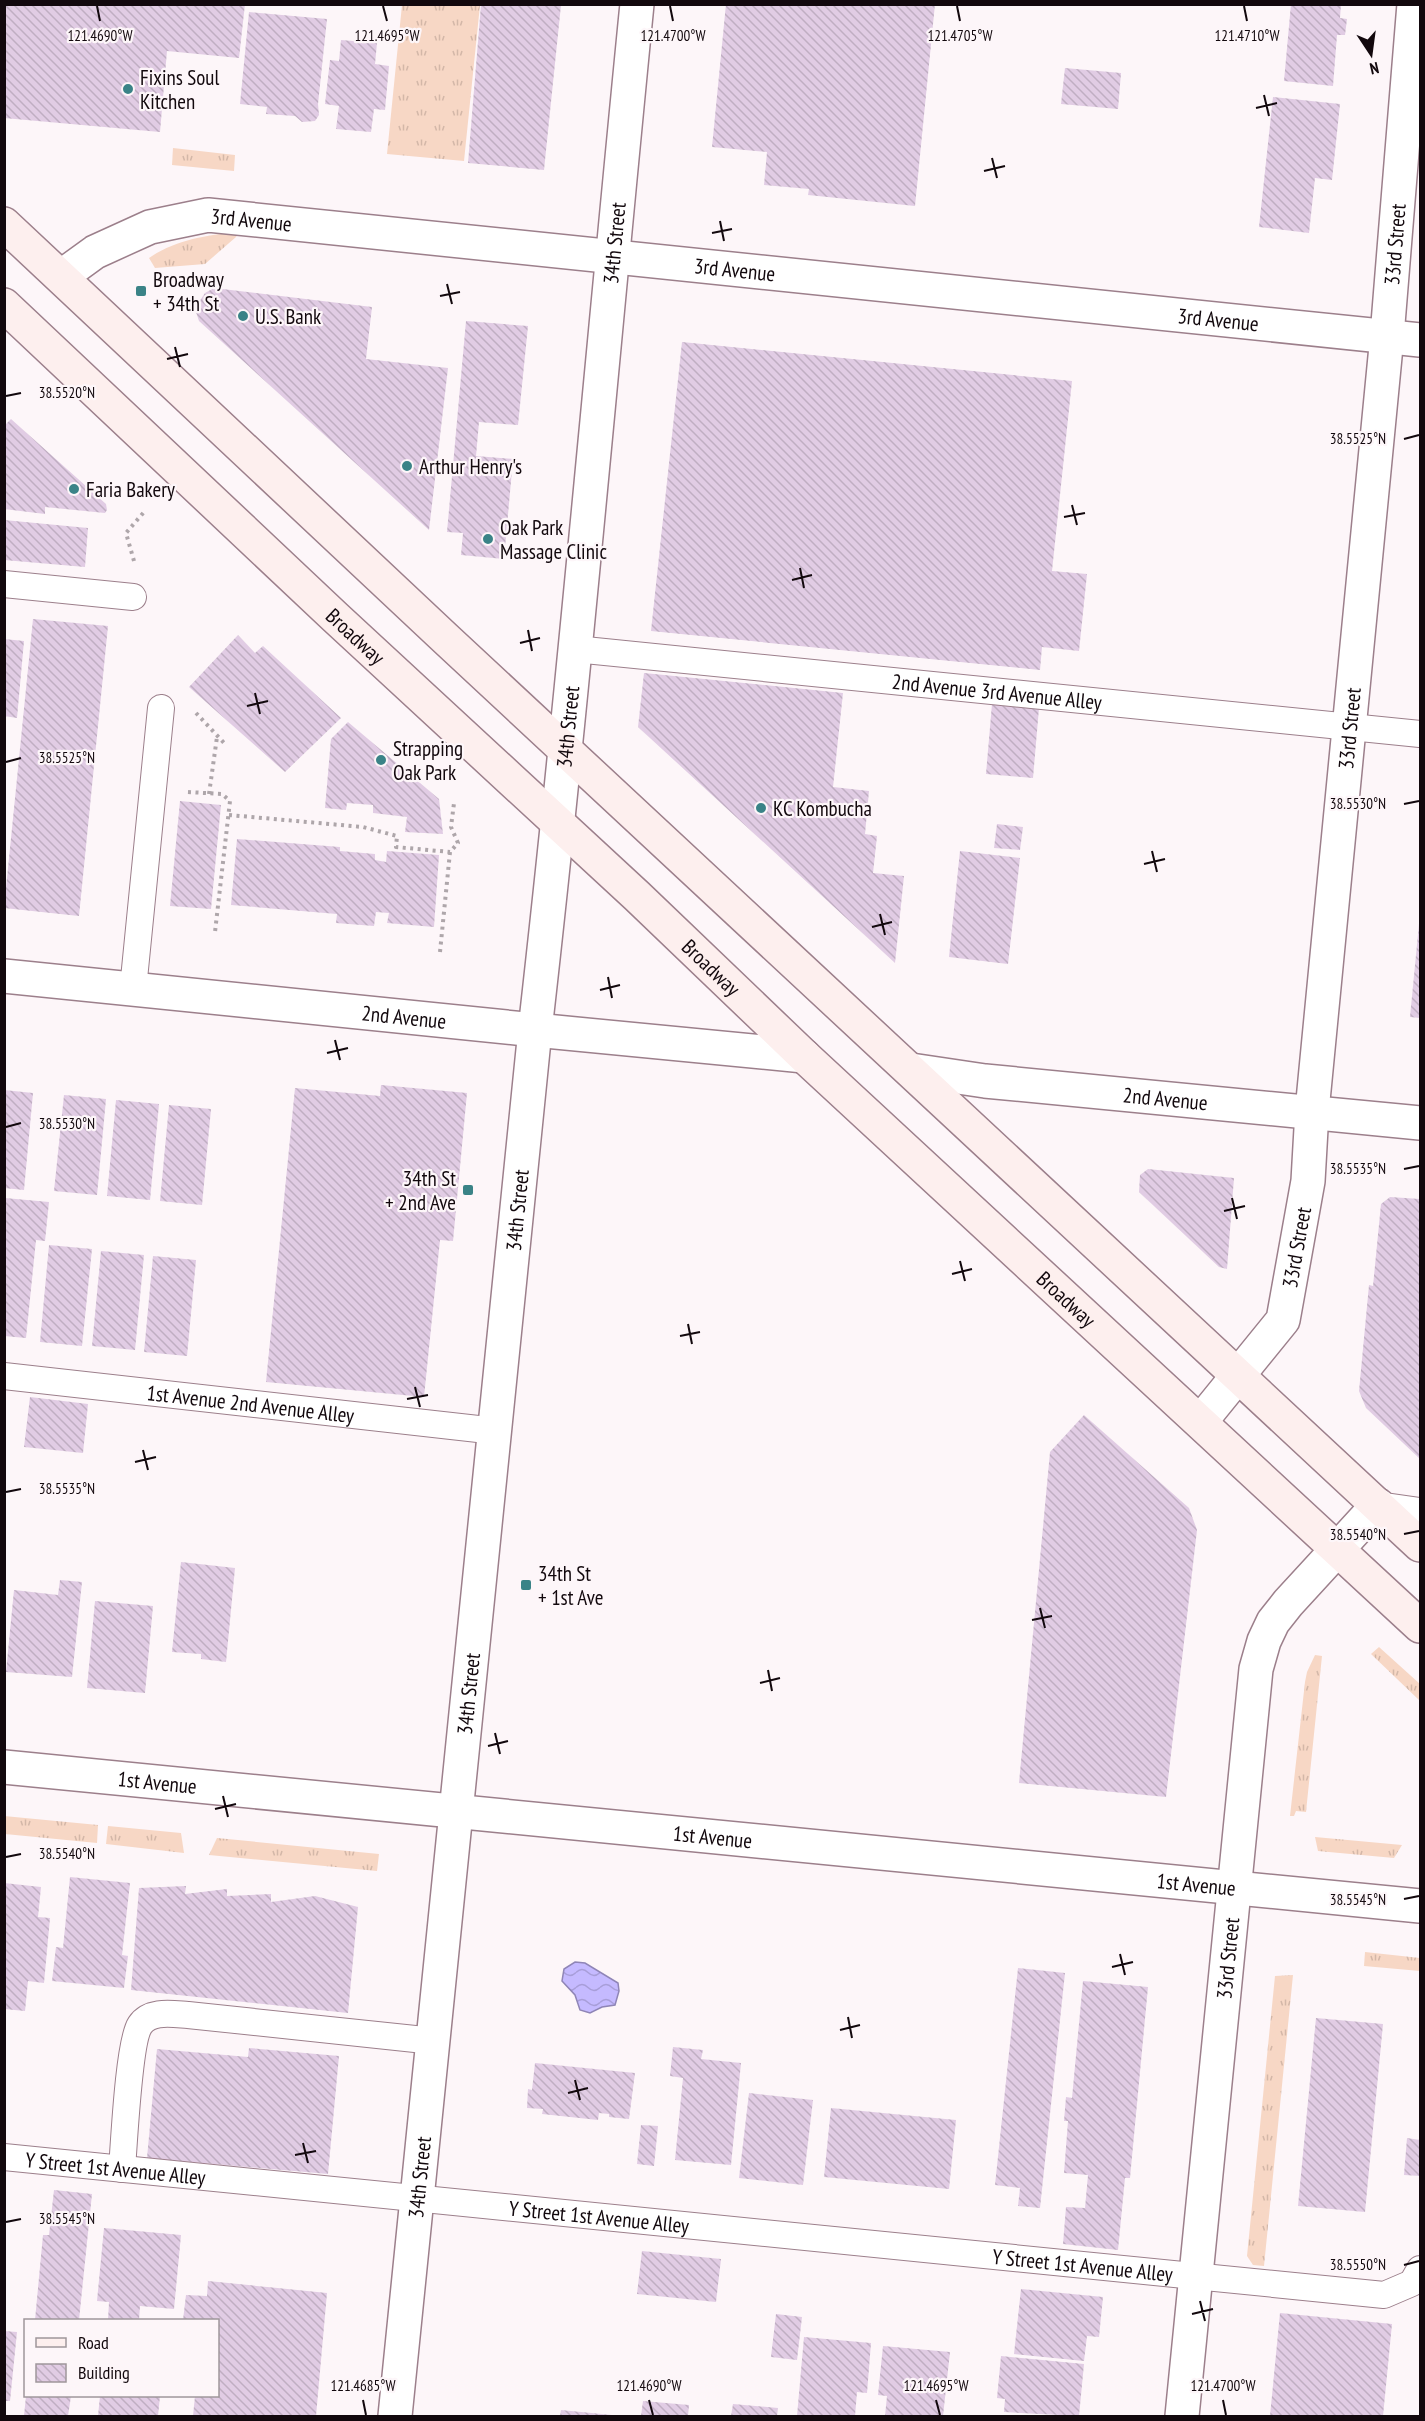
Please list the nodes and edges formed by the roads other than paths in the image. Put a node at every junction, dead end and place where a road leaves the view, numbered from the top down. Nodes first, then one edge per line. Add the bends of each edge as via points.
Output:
1 (637, 4) edge
2 (1414, 4) edge
3 (4, 224) edge
4 (612, 257) junction
5 (62, 276) junction
6 (4, 305) edge
7 (1387, 336) junction
8 (1420, 339) edge
9 (4, 584) edge
10 (133, 597) road end
11 (575, 649) junction
12 (160, 708) dead end
13 (1351, 728) junction
14 (1420, 734) edge
15 (565, 747) junction
16 (559, 822) junction
17 (4, 976) edge
18 (132, 989) junction
19 (535, 1029) junction
20 (804, 1056) junction
21 (911, 1070) junction
22 (1312, 1112) junction
23 (1420, 1123) edge
24 (1239, 1374) junction
25 (4, 1376) edge
26 (1201, 1421) junction
27 (496, 1431) junction
28 (1378, 1504) junction
29 (1420, 1511) edge
30 (1420, 1545) edge
31 (1337, 1548) junction
32 (1420, 1626) edge
33 (4, 1767) edge
34 (457, 1811) junction
35 (1233, 1889) junction
36 (1420, 1906) edge
37 (435, 2041) junction
38 (4, 2157) edge
39 (122, 2169) junction
40 (417, 2199) junction
41 (1420, 2269) edge
42 (1196, 2278) junction
43 (1386, 2294) junction
44 (1420, 2301) edge
45 (395, 2416) edge
46 (1182, 2416) edge

1 - 4 street, 34th Street
2 - 7 street, 33rd Street
3 - 5 main road
4 - 5 street, 3rd Avenue via 208,215 150,227 95,252
4 - 7 street, 3rd Avenue
4 - 11 street, 34th Street
5 - 15 main road
6 - 16 main road, Broadway
7 - 8 street, 3rd Avenue
7 - 13 street, 33rd Street
9 - 10 lane
11 - 13 lane, 2nd Avenue 3rd Avenue Alley
11 - 15 street, 34th Street
12 - 18 lane
13 - 14 lane, 2nd Avenue 3rd Avenue Alley
13 - 22 street, 33rd Street
15 - 16 street, 34th Street
15 - 21 main road
16 - 19 street, 34th Street
16 - 20 main road, Broadway
17 - 18 street, 2nd Avenue
18 - 19 street, 2nd Avenue
19 - 20 street, 2nd Avenue
19 - 27 street, 34th Street
20 - 26 main road, Broadway
21 - 22 street, 2nd Avenue via 985,1081
21 - 24 main road
22 - 23 street, 2nd Avenue
22 - 24 street, 33rd Street via 1308,1181 1283,1320
24 - 26 street, 33rd Street
24 - 28 main road
25 - 27 lane, 1st Avenue 2nd Avenue Alley
26 - 31 main road, Broadway
27 - 34 street, 34th Street
28 - 29 lane
28 - 30 main road
28 - 31 street, 33rd Street
31 - 32 main road, Broadway
31 - 35 street, 33rd Street via 1273,1622 1264,1641 1256,1669
33 - 34 street, 1st Avenue
34 - 35 street, 1st Avenue
34 - 37 street, 34th Street
35 - 36 street, 1st Avenue
35 - 42 street, 33rd Street
37 - 39 lane via 188,2014 154,2014 140,2025 134,2047
37 - 40 street, 34th Street
38 - 39 lane, Y Street 1st Avenue Alley
39 - 40 lane, Y Street 1st Avenue Alley
40 - 42 lane, Y Street 1st Avenue Alley
40 - 45 street, 34th Street
41 - 43 lane via 1412,2283
42 - 43 lane, Y Street 1st Avenue Alley
42 - 46 street, 33rd Street
43 - 44 lane, Y Street 1st Avenue Alley

